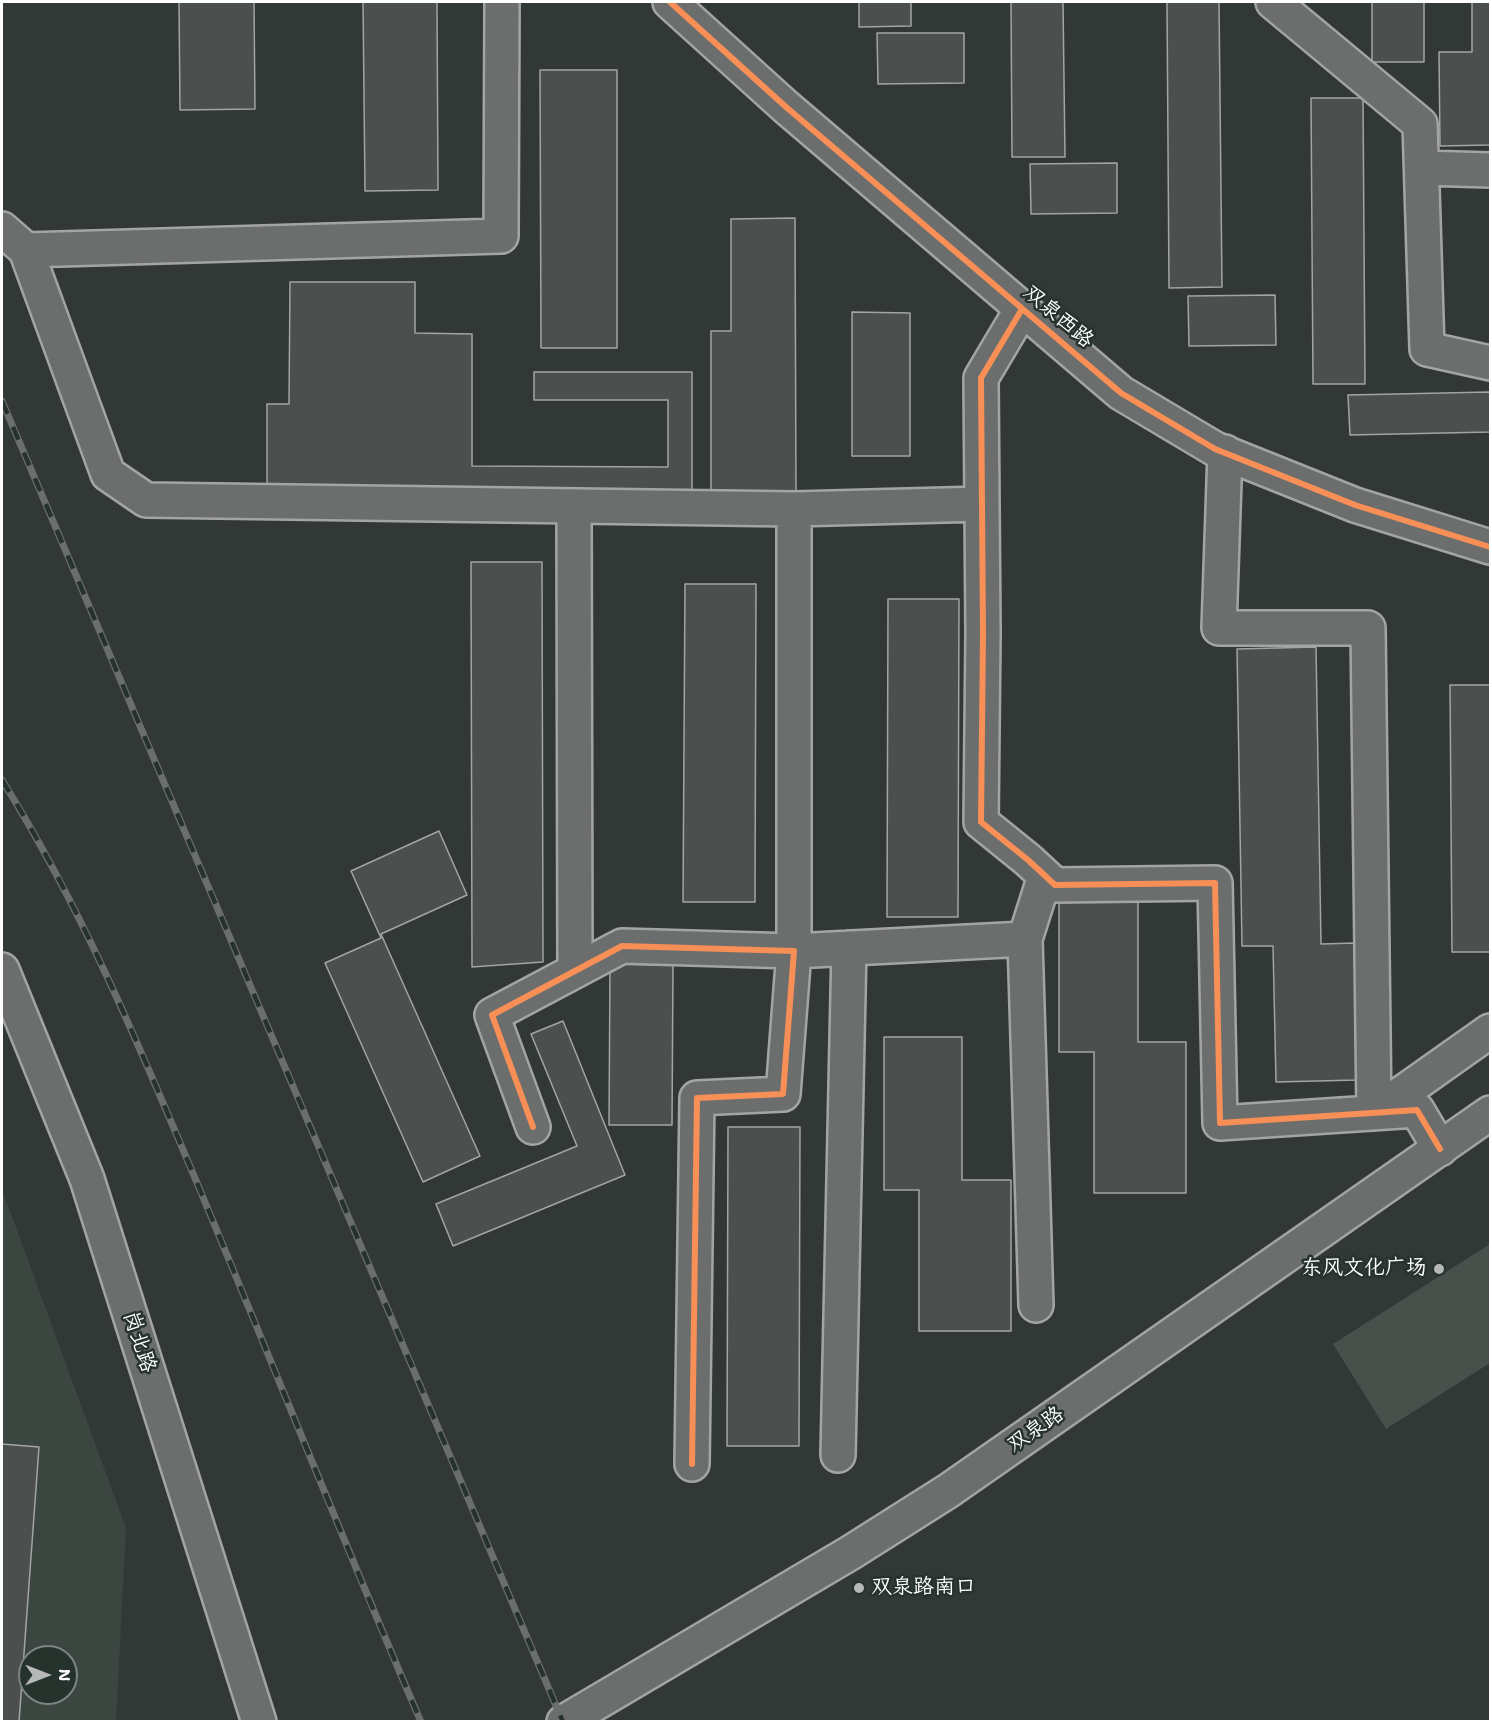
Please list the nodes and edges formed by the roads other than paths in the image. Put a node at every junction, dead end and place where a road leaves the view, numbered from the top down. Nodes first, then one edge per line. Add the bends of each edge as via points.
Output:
1 (502, 2) edge
2 (1273, 2) edge
3 (681, 5) edge
4 (1301, 13) edge
5 (1422, 168) junction
6 (1491, 170) edge
7 (2, 229) edge
8 (26, 250) junction
9 (1022, 309) junction
10 (1491, 363) edge
11 (1226, 452) junction
12 (982, 504) junction
13 (574, 506) junction
14 (794, 509) junction
15 (1491, 547) edge
16 (1045, 876) junction
17 (1025, 939) junction
18 (849, 948) junction
19 (794, 951) junction
20 (2, 970) edge
21 (575, 971) junction
22 (1491, 1031) edge
23 (1374, 1113) junction
24 (1491, 1113) edge
25 (533, 1127) dead end
26 (1440, 1149) junction
27 (1036, 1305) dead end
28 (838, 1455) dead end
29 (692, 1464) dead end
30 (260, 1722) edge
31 (564, 1722) edge

1 - 8 street via 501,236
2 - 4 street
3 - 9 street, 双泉西路 via 786,106
4 - 5 street via 1420,124
5 - 6 street
5 - 10 street via 1427,349
7 - 8 street
8 - 13 street via 108,474 146,500
9 - 11 street, 双泉西路 via 1121,393
9 - 12 street via 981,378
11 - 15 street, 双泉西路 via 1355,505
11 - 23 street via 1219,628 1368,628
12 - 14 street
12 - 16 street via 981,822
13 - 14 street
13 - 21 street
14 - 19 street
16 - 17 street
16 - 23 street via 1055,885 1215,883 1220,1123
17 - 18 street
17 - 27 street
18 - 19 street
18 - 28 street
19 - 21 street via 622,946
19 - 29 street via 783,1094 697,1098
20 - 30 street, 岗北路 via 87,1179
21 - 25 street via 492,1015
22 - 23 street
23 - 26 street via 1418,1110
24 - 26 street, 双泉路
26 - 31 street, 双泉路 via 948,1491

